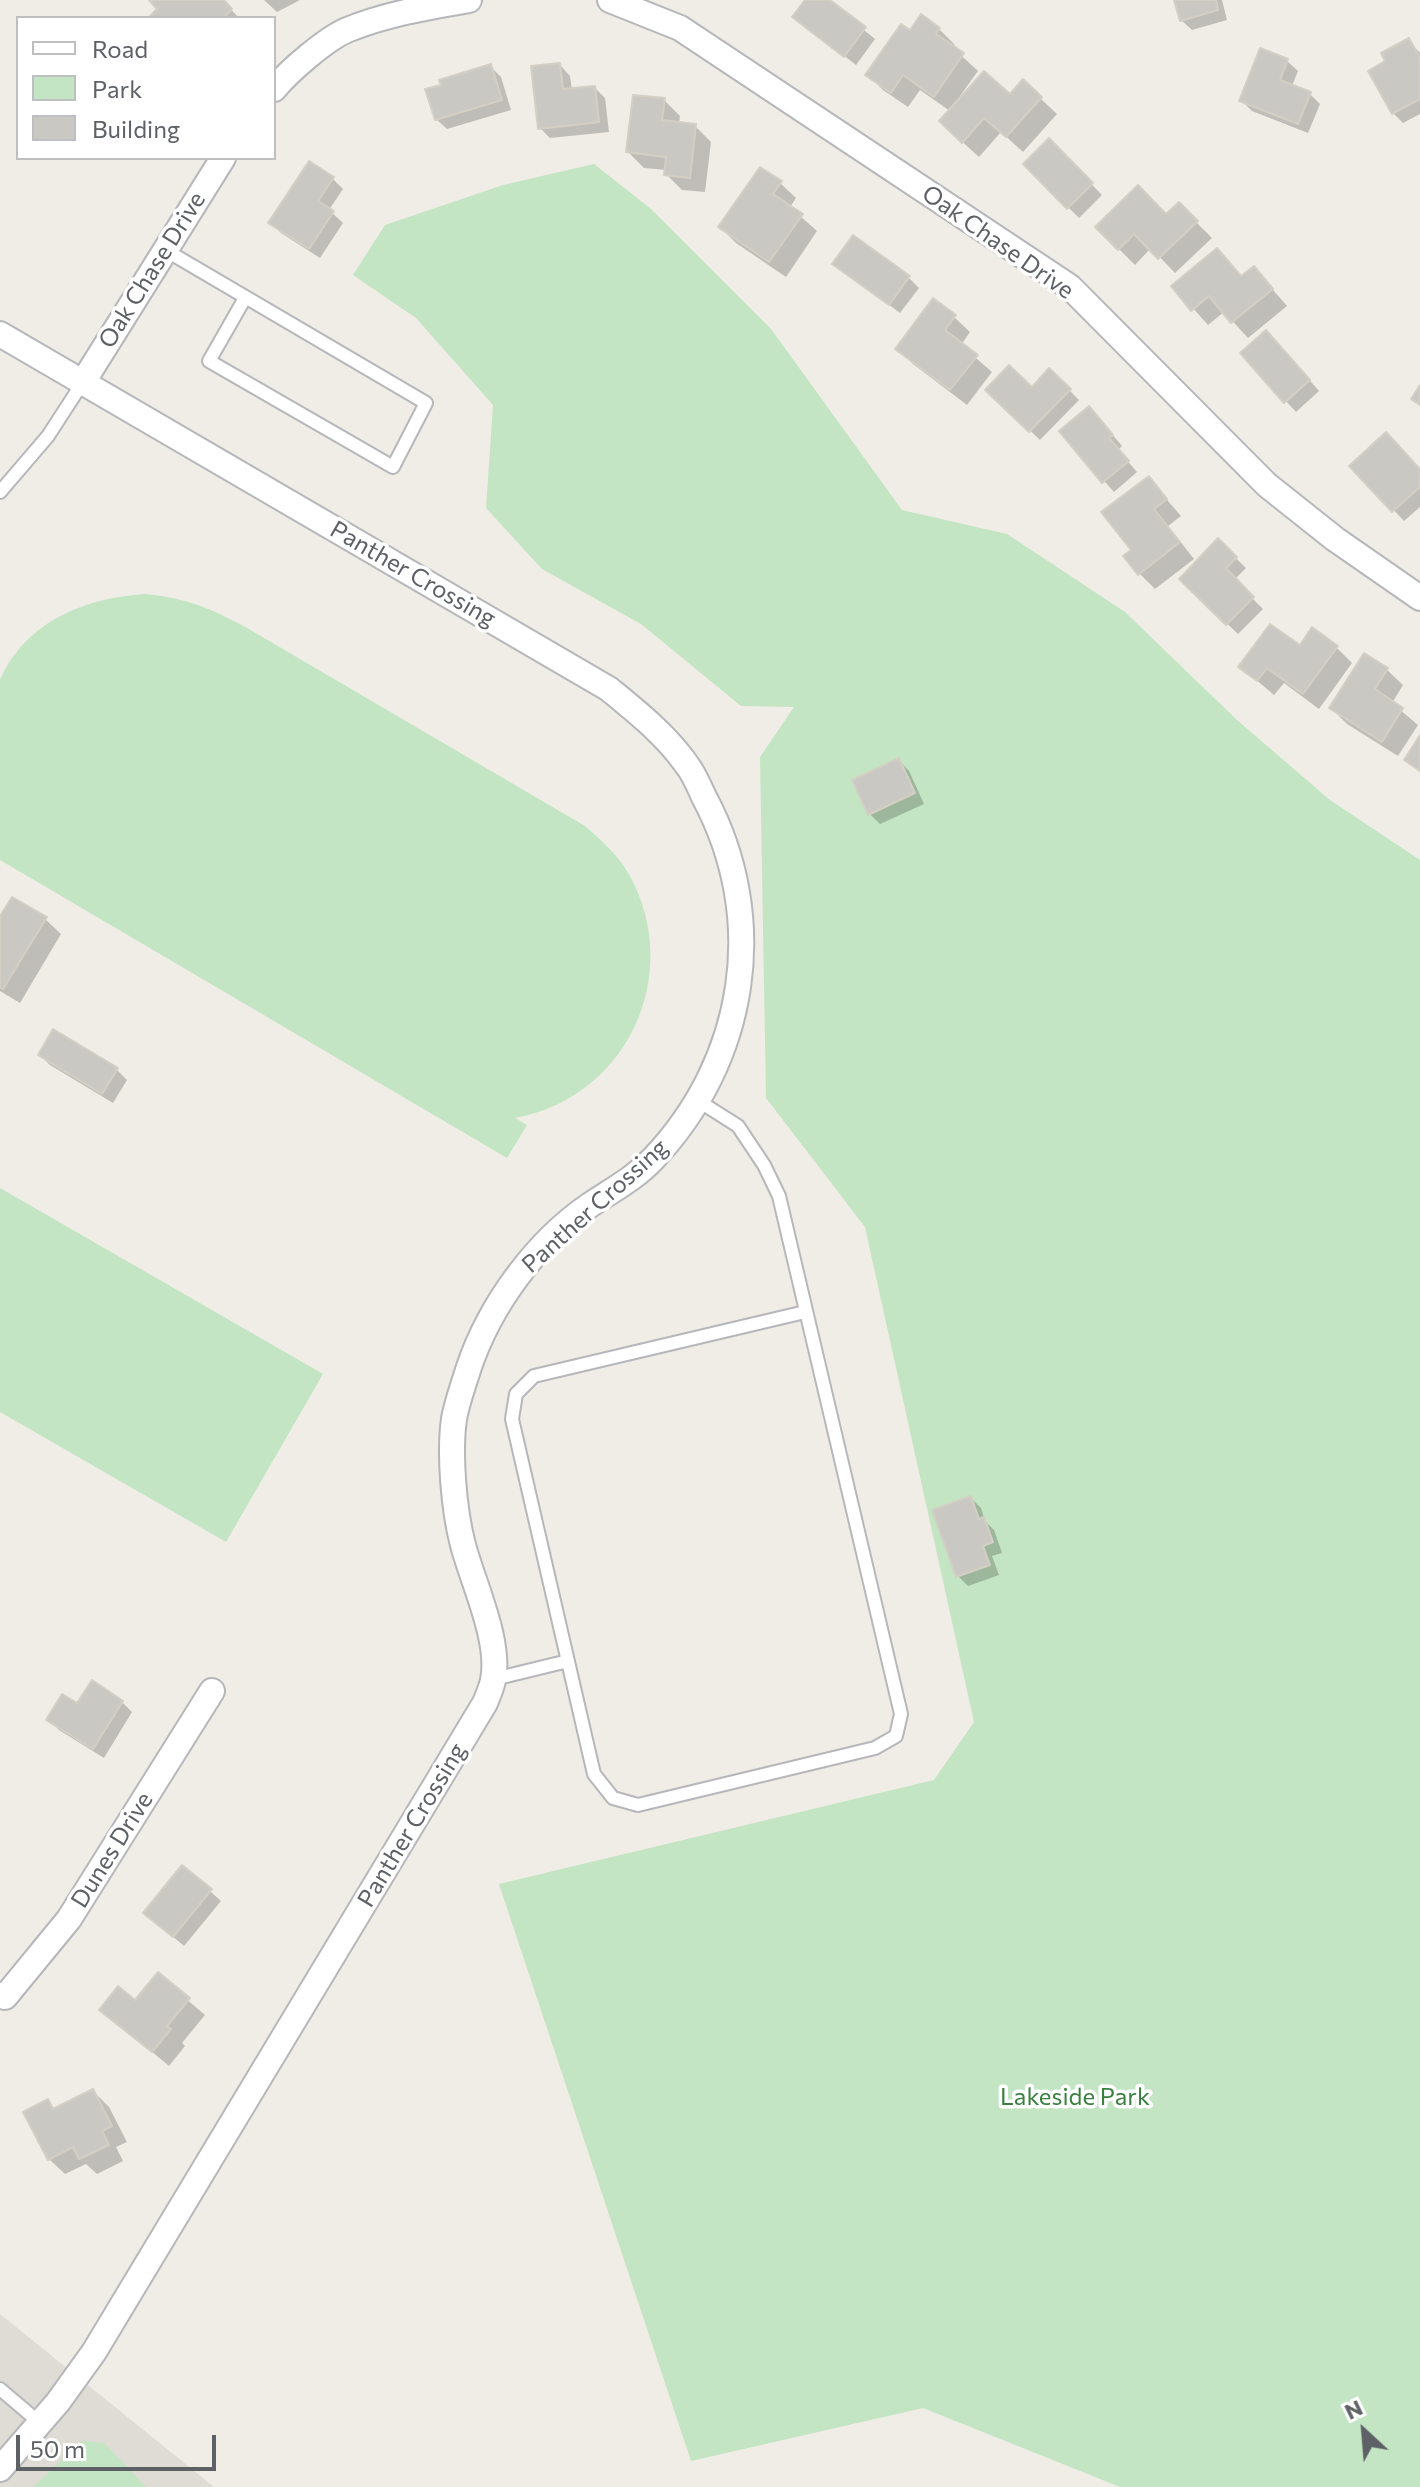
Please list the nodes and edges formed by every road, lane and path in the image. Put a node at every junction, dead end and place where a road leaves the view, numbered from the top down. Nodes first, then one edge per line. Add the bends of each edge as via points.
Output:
1 (469, 0) edge
2 (610, 0) edge
3 (276, 87) edge
4 (222, 160) edge
5 (167, 251) junction
6 (245, 298) junction
7 (0, 334) edge
8 (83, 382) junction
9 (0, 492) edge
10 (1420, 598) edge
11 (697, 1100) junction
12 (805, 1312) junction
13 (568, 1661) junction
14 (494, 1679) junction
15 (212, 1691) dead end
16 (0, 1995) edge
17 (0, 2389) edge
18 (40, 2423) junction
19 (0, 2469) edge

1 - 3 street via 420,8 345,31
2 - 10 street, Oak Chase Drive via 680,28 1070,287 1267,485
4 - 5 street, Oak Chase Drive
5 - 6 lane
5 - 8 street, Oak Chase Drive
6 - 6 lane via 209,361 393,467 426,403
7 - 8 street, Panther Crossing
8 - 9 lane via 48,436
8 - 11 street, Panther Crossing via 609,689 650,723 687,765 730,854 743,944 730,1027 717,1066
11 - 12 lane via 738,1126 764,1165 779,1196
11 - 14 street, Panther Crossing via 652,1160 589,1206 517,1275 489,1319 469,1367 454,1420 455,1498 487,1622
12 - 13 lane via 534,1376 516,1394 512,1419
12 - 13 lane via 901,1714 896,1736 875,1748 638,1805 613,1798 594,1774
13 - 14 lane
14 - 18 street, Panther Crossing via 473,1724 109,2327
15 - 16 street, Dunes Drive via 69,1919 5,1997
17 - 18 lane
18 - 19 street, Panther Crossing

